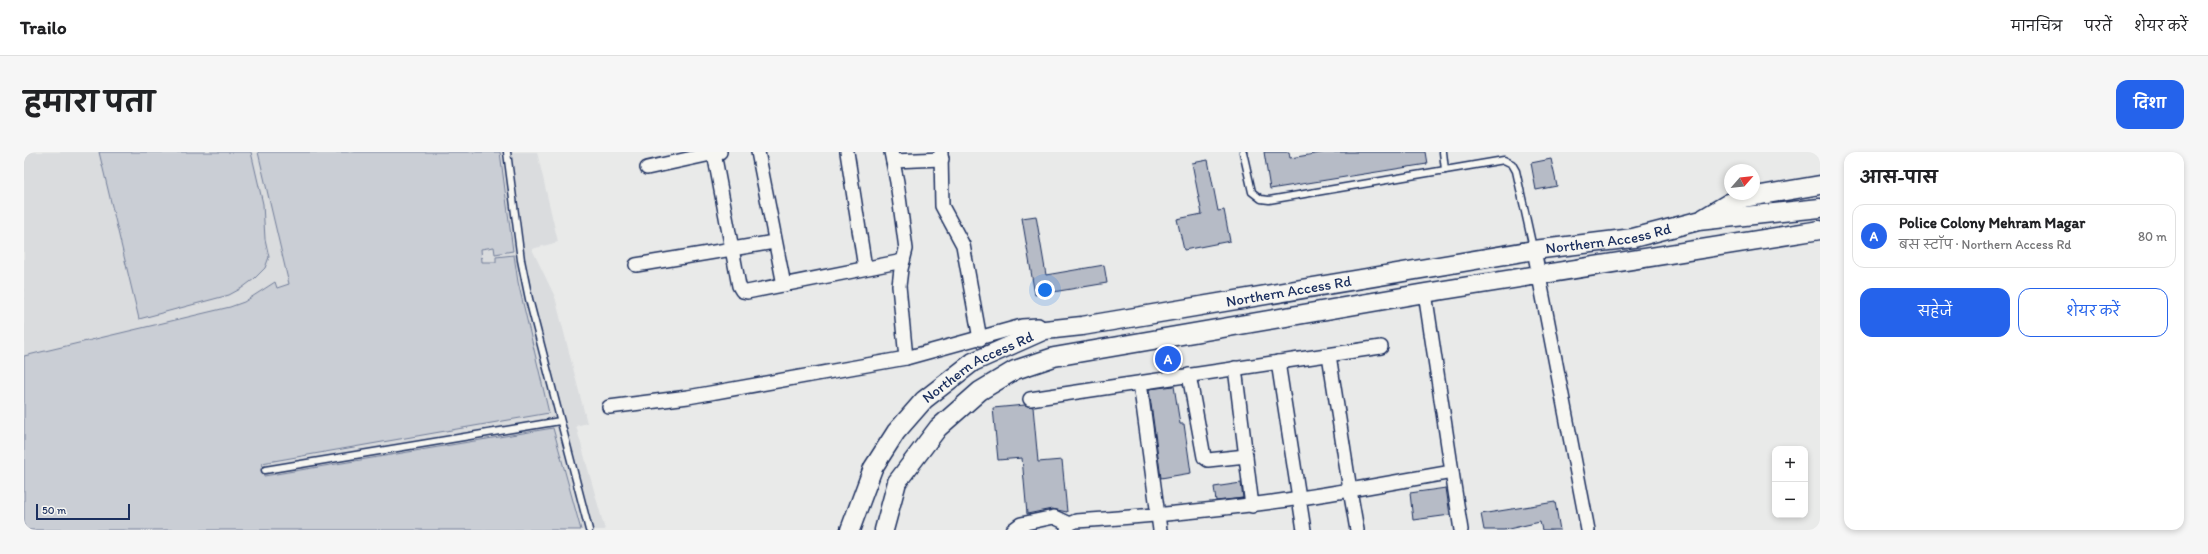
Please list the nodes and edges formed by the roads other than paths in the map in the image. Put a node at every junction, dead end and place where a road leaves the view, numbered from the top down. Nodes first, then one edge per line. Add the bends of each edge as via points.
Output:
1 (507, 152) edge
2 (758, 152) edge
3 (847, 152) edge
4 (1243, 152) edge
5 (1443, 152) edge
6 (717, 153) edge
7 (942, 155) edge
8 (892, 157) edge
9 (647, 168) dead end
10 (1445, 170) junction
11 (1820, 185) edge
12 (1820, 208) edge
13 (1698, 221) junction
14 (1820, 230) edge
15 (774, 242) junction
16 (733, 250) junction
17 (1534, 250) junction
18 (903, 262) junction
19 (636, 265) dead end
20 (865, 268) junction
21 (1539, 274) junction
22 (784, 284) junction
23 (1425, 293) junction
24 (1082, 326) junction
25 (1045, 330) junction
26 (980, 338) junction
27 (1381, 347) dead end
28 (1087, 351) junction
29 (1328, 355) junction
30 (906, 358) junction
31 (1278, 362) junction
32 (1235, 368) junction
33 (1189, 375) junction
34 (1140, 383) junction
35 (1030, 399) dead end
36 (609, 407) dead end
37 (560, 421) junction
38 (1246, 456) junction
39 (265, 470) dead end
40 (1452, 472) junction
41 (1350, 490) junction
42 (1300, 499) junction
43 (1252, 506) junction
44 (1158, 516) junction
45 (1068, 527) edge
46 (589, 530) edge
47 (850, 530) edge
48 (884, 530) edge
49 (1013, 530) edge
50 (1160, 530) edge
51 (1304, 530) edge
52 (1357, 530) edge
53 (1461, 530) edge
54 (1588, 530) edge

1 - 37 lane via 529,299
2 - 15 street
3 - 20 street
4 - 10 lane via 1252,192 1262,199 1269,200
5 - 10 lane
6 - 9 street
6 - 16 street
7 - 8 street
7 - 26 street via 942,206 962,245
8 - 18 street via 906,249
10 - 17 lane via 1504,160 1512,164 1516,171
11 - 13 main road via 1734,202
12 - 13 main road, Northern Access Rd
13 - 17 main road, Northern Access Rd via 1633,238
14 - 21 main road, Northern Access Rd
15 - 16 street
15 - 22 street
16 - 19 street
16 - 22 street via 742,291
17 - 21 street
17 - 24 main road, Northern Access Rd
18 - 20 street
18 - 30 street via 899,286
20 - 22 street
21 - 23 main road, Northern Access Rd
21 - 54 street
23 - 28 main road, Northern Access Rd
23 - 40 street
24 - 25 main road, Northern Access Rd
24 - 28 main road
25 - 26 street via 1032,324
25 - 47 main road, Northern Access Rd via 973,362 924,400 896,432 873,468
26 - 30 street
27 - 29 street
28 - 48 main road, Northern Access Rd via 1054,357 1015,370 980,391 944,423 897,482
29 - 31 street
29 - 41 street
30 - 36 street via 688,397
31 - 32 street
31 - 42 street
32 - 33 street
32 - 38 street
33 - 34 street
33 - 38 street via 1204,457 1208,460
34 - 35 street
34 - 44 street
37 - 39 lane
37 - 46 lane
38 - 43 street
40 - 41 street
40 - 53 street
41 - 42 street
41 - 52 street
42 - 43 street
42 - 51 street
43 - 44 street
44 - 45 street via 1076,521
44 - 50 street
45 - 49 street via 1054,517 1021,524

